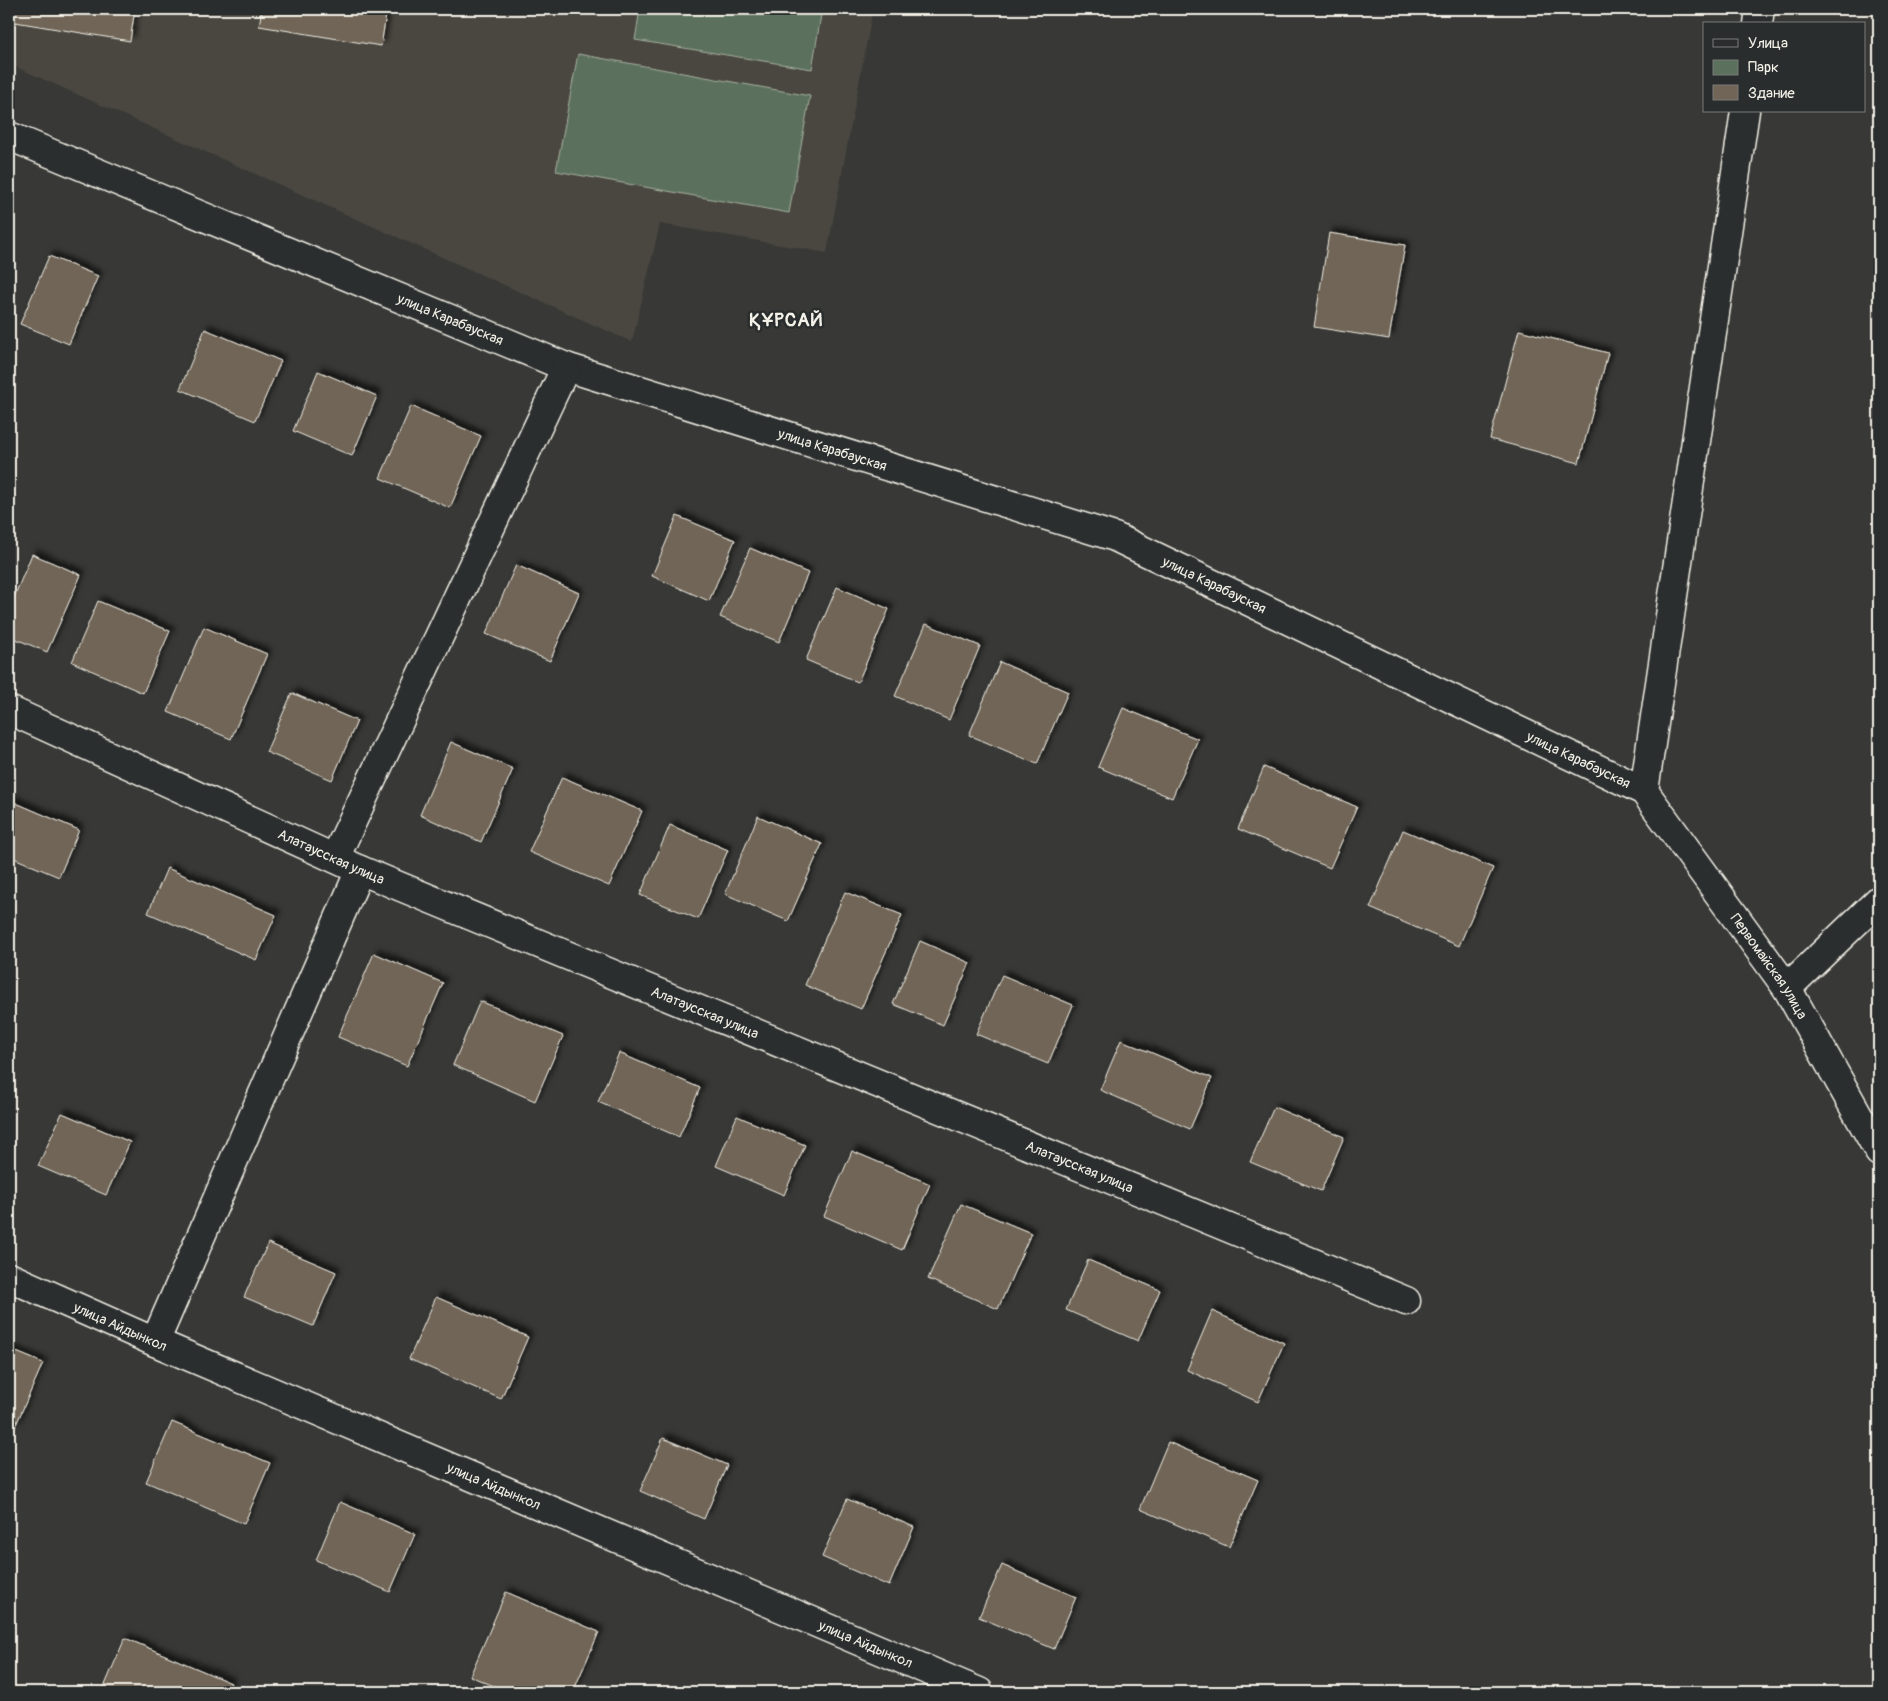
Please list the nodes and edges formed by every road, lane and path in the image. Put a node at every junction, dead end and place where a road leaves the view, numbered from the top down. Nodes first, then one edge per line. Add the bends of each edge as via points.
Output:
1 (1760, 9) edge
2 (1758, 22) edge
3 (1744, 112) edge
4 (9, 136) edge
5 (566, 367) junction
6 (9, 710) edge
7 (1644, 791) junction
8 (335, 858) junction
9 (360, 870) junction
10 (1879, 900) edge
11 (1787, 988) junction
12 (1879, 1152) edge
13 (9, 1277) edge
14 (1406, 1301) dead end
15 (156, 1342) junction
16 (979, 1692) edge

1 - 2 street
3 - 7 street
4 - 5 street, улица Карабауская
5 - 7 street, улица Карабауская via 1115,538
5 - 8 street
6 - 8 street, Алатаусская улица
7 - 11 street, Первомайская улица
8 - 9 street, Алатаусская улица
9 - 14 street, Алатаусская улица
9 - 15 street
10 - 11 street
11 - 12 street, Первомайская улица
13 - 15 street, улица Айдынкол
15 - 16 street, улица Айдынкол

